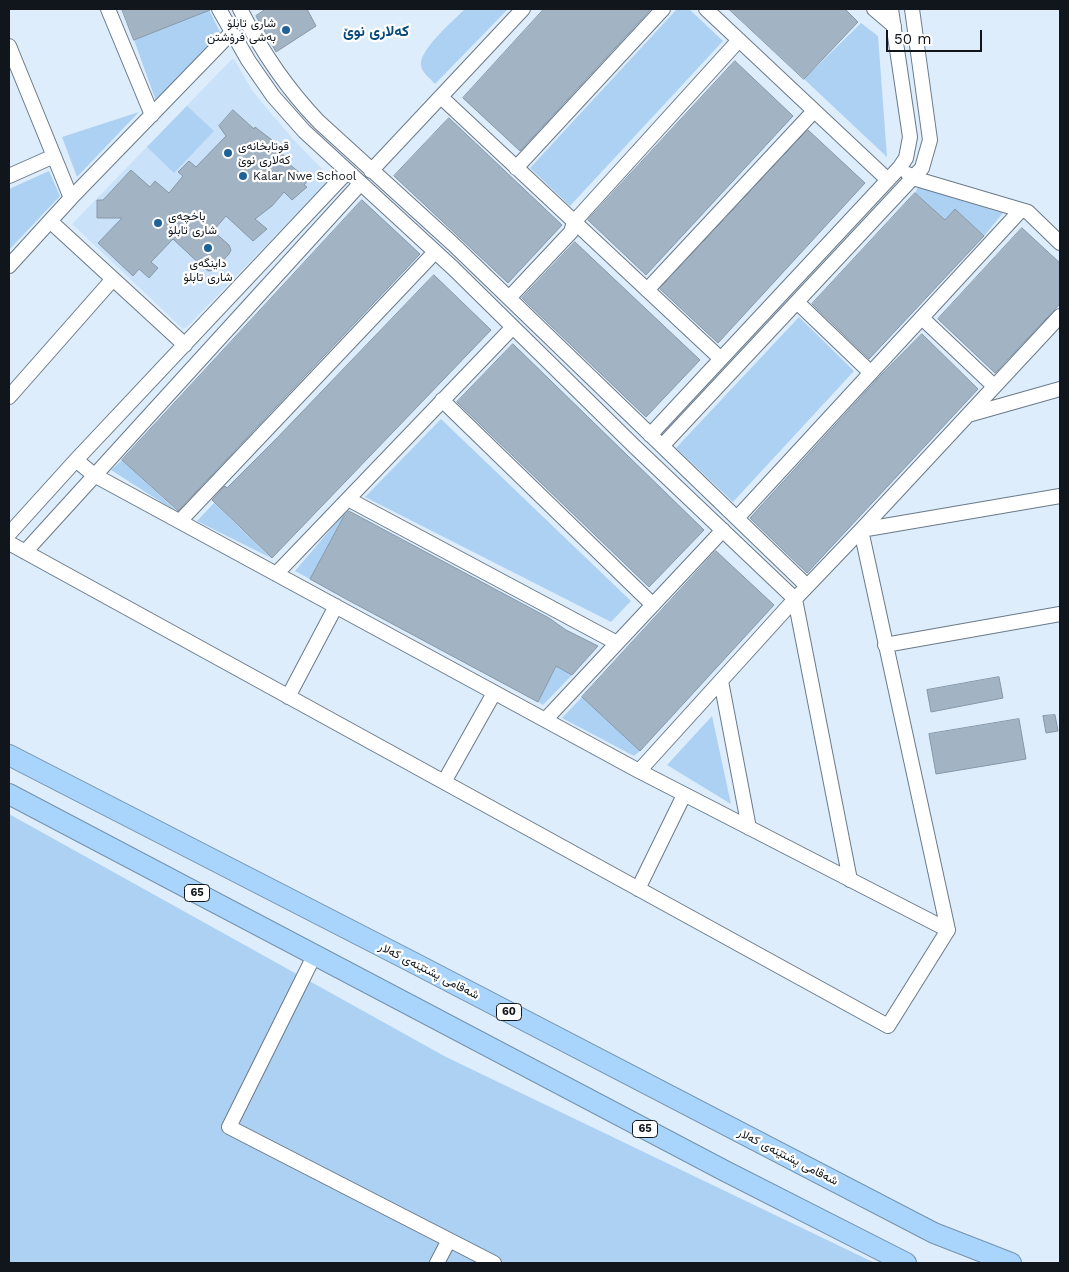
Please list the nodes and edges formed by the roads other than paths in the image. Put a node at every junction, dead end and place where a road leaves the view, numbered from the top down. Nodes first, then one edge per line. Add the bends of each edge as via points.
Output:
1 (108, 9) edge
2 (219, 9) edge
3 (240, 9) edge
4 (524, 9) edge
5 (663, 9) edge
6 (706, 9) edge
7 (874, 9) edge
8 (891, 9) edge
9 (912, 9) edge
10 (894, 26) junction
11 (231, 33) junction
12 (739, 40) junction
13 (9, 46) edge
14 (13, 67) edge
15 (279, 74) junction
16 (264, 83) junction
17 (441, 97) junction
18 (814, 111) junction
19 (152, 115) junction
20 (54, 156) junction
21 (900, 167) junction
22 (516, 168) junction
23 (371, 171) junction
24 (347, 172) junction
25 (9, 176) edge
26 (913, 178) junction
27 (888, 180) junction
28 (360, 184) junction
29 (71, 198) junction
30 (1021, 210) junction
31 (50, 221) junction
32 (574, 222) junction
33 (832, 240) junction
34 (1060, 243) edge
35 (435, 252) junction
36 (844, 252) junction
37 (9, 266) edge
38 (113, 279) junction
39 (647, 290) junction
40 (509, 298) junction
41 (797, 302) junction
42 (1060, 316) edge
43 (922, 318) junction
44 (512, 327) junction
45 (185, 345) junction
46 (721, 360) junction
47 (871, 373) junction
48 (994, 386) junction
49 (1060, 389) edge
50 (9, 397) edge
51 (442, 400) junction
52 (968, 415) junction
53 (650, 435) junction
54 (662, 446) junction
55 (76, 460) junction
56 (94, 475) junction
57 (1060, 496) edge
58 (348, 499) junction
59 (737, 518) junction
60 (180, 521) junction
61 (723, 530) junction
62 (861, 530) junction
63 (9, 534) edge
64 (9, 543) edge
65 (24, 552) junction
66 (276, 574) junction
67 (807, 586) junction
68 (795, 599) junction
69 (653, 605) junction
70 (336, 606) junction
71 (1060, 614) edge
72 (617, 643) junction
73 (885, 645) junction
74 (720, 681) junction
75 (494, 692) junction
76 (288, 697) junction
77 (545, 720) junction
78 (9, 756) edge
79 (639, 771) junction
80 (444, 782) junction
81 (9, 794) edge
82 (684, 795) junction
83 (748, 828) junction
84 (850, 880) junction
85 (638, 889) junction
86 (948, 930) junction
87 (315, 954) junction
88 (449, 1240) junction
89 (437, 1263) edge
90 (494, 1263) edge
91 (906, 1263) edge
92 (1011, 1263) edge

1 - 19 street
2 - 11 street
3 - 15 street
4 - 17 street
5 - 22 street
6 - 12 street
7 - 10 street
8 - 10 street
9 - 26 street via 930,140 922,168
10 - 21 street via 910,137 906,158
11 - 16 street
11 - 19 street
12 - 18 street
12 - 32 street
13 - 14 street
14 - 20 street
15 - 16 street
15 - 23 street via 319,122
16 - 24 street via 299,125
17 - 22 street
17 - 23 street
18 - 27 street
18 - 39 street
19 - 29 street
20 - 25 street
20 - 29 street
21 - 26 street
21 - 27 street
22 - 32 street
23 - 40 street
24 - 28 street
24 - 45 street
26 - 30 street
26 - 36 street
27 - 33 street
28 - 35 street
28 - 56 street
29 - 31 street
30 - 34 street via 1028,212
30 - 43 street
31 - 37 street
31 - 38 street
32 - 39 street
32 - 40 street via 571,232
33 - 36 street
33 - 46 street
35 - 44 street
35 - 60 street
36 - 41 street
38 - 45 street
38 - 50 street
39 - 46 street
40 - 53 street
41 - 47 street
41 - 54 street
42 - 48 street
43 - 47 street
43 - 48 street
44 - 51 street
44 - 61 street
45 - 55 street
46 - 53 street
47 - 59 street
48 - 52 street
49 - 52 street
51 - 58 street
51 - 69 street
52 - 62 street
53 - 54 street
54 - 59 street
55 - 56 street
55 - 63 street
56 - 60 street
56 - 65 street
57 - 62 street
58 - 66 street
58 - 72 street
59 - 67 street
60 - 66 street
61 - 68 street
61 - 69 street
62 - 67 street
62 - 73 street
64 - 65 street
65 - 76 street
66 - 70 street
67 - 68 street
68 - 74 street
68 - 84 street
69 - 72 street
70 - 75 street
70 - 76 street
71 - 73 street
72 - 77 street
73 - 86 street
74 - 79 street
74 - 83 street
75 - 77 street
75 - 80 street
76 - 80 street
77 - 79 street
78 - 92 highway, شەقامی پشتێنەی کەلار / 60 via 934,1233
79 - 82 street
80 - 85 street
81 - 87 highway, 65
82 - 83 street
82 - 85 street
83 - 84 street
84 - 86 street
85 - 86 street via 888,1026
87 - 88 street via 229,1127
87 - 91 highway, 65
88 - 89 street
88 - 90 street

